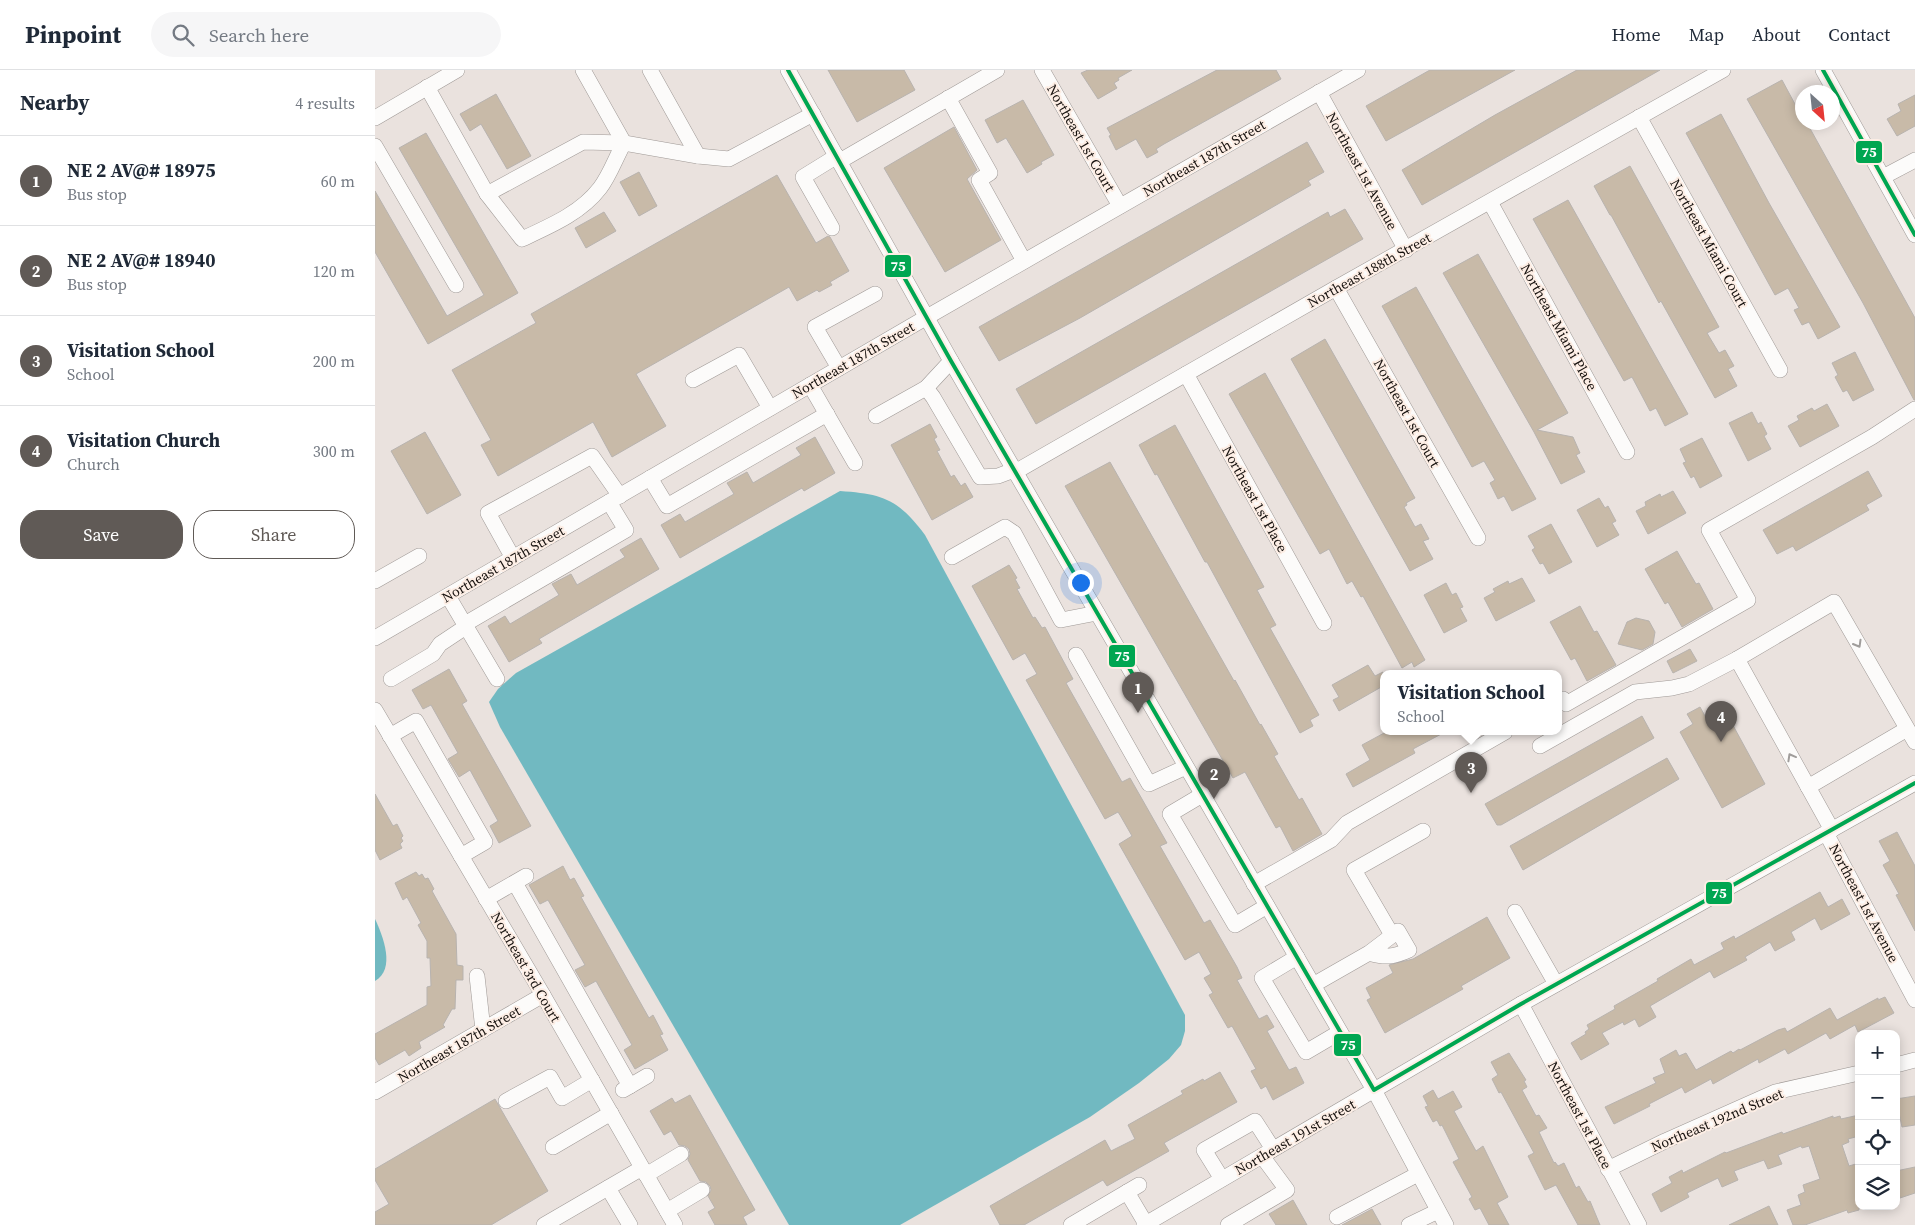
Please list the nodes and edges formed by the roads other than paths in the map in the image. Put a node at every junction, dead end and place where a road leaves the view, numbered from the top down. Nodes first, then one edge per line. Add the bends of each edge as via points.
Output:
1 (457, 70) edge
2 (583, 70) edge
3 (650, 70) edge
4 (788, 70) edge
5 (997, 70) edge
6 (1042, 70) edge
7 (1358, 70) edge
8 (1723, 70) edge
9 (1823, 70) edge
10 (427, 87) junction
11 (1319, 92) junction
12 (948, 98) junction
13 (813, 114) junction
14 (1639, 117) junction
15 (375, 118) edge
16 (624, 143) junction
17 (375, 146) edge
18 (698, 156) junction
19 (839, 158) junction
20 (1915, 160) edge
21 (1883, 177) junction
22 (487, 194) junction
23 (1490, 202) junction
24 (1120, 206) junction
25 (832, 228) dead end
26 (1915, 235) edge
27 (1406, 250) junction
28 (1025, 261) junction
29 (456, 285) dead end
30 (1336, 288) junction
31 (875, 294) dead end
32 (927, 318) junction
33 (951, 361) junction
34 (839, 368) junction
35 (1780, 370) dead end
36 (1186, 374) junction
37 (693, 380) dead end
38 (809, 385) junction
39 (926, 388) junction
40 (770, 408) junction
41 (1915, 409) edge
42 (827, 414) junction
43 (876, 416) dead end
44 (1627, 452) dead end
45 (855, 463) dead end
46 (1015, 471) junction
47 (650, 478) junction
48 (614, 499) junction
49 (1478, 538) dead end
50 (419, 556) dead end
51 (952, 557) dead end
52 (513, 558) junction
53 (375, 581) edge
54 (447, 596) junction
55 (1097, 613) junction
56 (1324, 623) dead end
57 (466, 625) junction
58 (375, 638) edge
59 (1077, 656) dead end
60 (1737, 659) junction
61 (391, 679) dead end
62 (497, 679) dead end
63 (1562, 700) edge
64 (375, 710) edge
65 (1907, 728) junction
66 (1562, 733) edge
67 (1500, 735) edge
68 (1559, 735) edge
69 (390, 736) junction
70 (1915, 742) edge
71 (1540, 746) dead end
72 (1186, 767) junction
73 (1915, 783) edge
74 (1808, 787) junction
75 (1202, 795) junction
76 (1423, 832) dead end
77 (1829, 832) junction
78 (461, 856) junction
79 (1254, 884) junction
80 (486, 898) junction
81 (1267, 906) junction
82 (1515, 912) dead end
83 (1392, 935) junction
84 (1369, 953) junction
85 (1297, 957) junction
86 (477, 976) dead end
87 (1556, 984) junction
88 (1313, 985) junction
89 (543, 995) junction
90 (1915, 1000) edge
91 (1521, 1004) junction
92 (483, 1030) junction
93 (1340, 1032) junction
94 (1915, 1060) edge
95 (1900, 1064) edge
96 (1855, 1074) edge
97 (647, 1076) dead end
98 (592, 1080) junction
99 (1374, 1090) junction
100 (375, 1092) edge
101 (506, 1101) dead end
102 (611, 1113) junction
103 (553, 1147) dead end
104 (1267, 1153) junction
105 (681, 1154) dead end
106 (1608, 1169) junction
107 (644, 1171) junction
108 (1418, 1174) junction
109 (1222, 1179) junction
110 (608, 1188) junction
111 (702, 1190) dead end
112 (1438, 1210) junction
113 (667, 1211) junction
114 (1337, 1216) dead end
115 (1145, 1224) edge
116 (544, 1225) edge
117 (630, 1225) edge
118 (675, 1225) edge
119 (1071, 1225) edge
120 (1228, 1225) edge
121 (1409, 1225) edge
122 (1446, 1225) edge
123 (1639, 1225) edge

1 - 10 street
2 - 16 street
3 - 18 street
4 - 13 street
5 - 12 street
6 - 24 street, Northeast 1st Court
7 - 11 street, Northeast 187th Street
8 - 14 street, Northeast 188th Street
9 - 21 street
10 - 15 street
10 - 22 street
11 - 24 street, Northeast 187th Street
11 - 27 street, Northeast 1st Avenue
12 - 19 street
12 - 28 street via 990,173 979,180
13 - 18 street via 729,159
13 - 19 street
14 - 23 street, Northeast 188th Street
14 - 35 street, Northeast Miami Court
16 - 18 street
16 - 22 street via 583,142
16 - 22 street via 600,188 580,208 522,239
17 - 29 street
19 - 25 street via 803,177
19 - 32 street
20 - 21 street
21 - 26 street
23 - 27 street, Northeast 188th Street
23 - 44 street, Northeast Miami Place
24 - 28 street, Northeast 187th Street
27 - 30 street, Northeast 188th Street
28 - 32 street, Northeast 187th Street
30 - 36 street, Northeast 188th Street
30 - 49 street, Northeast 1st Court
31 - 34 street via 815,327
32 - 33 street
32 - 34 street, Northeast 187th Street
33 - 39 street
33 - 46 street
34 - 38 street, Northeast 187th Street
36 - 46 street, Northeast 188th Street
36 - 56 street, Northeast 1st Place
37 - 40 street via 739,355
38 - 40 street, Northeast 187th Street
38 - 42 street
39 - 43 street
39 - 46 street, Northeast 188th Street via 980,476 998,476
40 - 47 street, Northeast 187th Street
41 - 63 street via 1709,530 1748,600 1566,704
42 - 45 street
42 - 47 street via 667,506
46 - 55 street
47 - 48 street, Northeast 187th Street
48 - 52 street, Northeast 187th Street
48 - 52 street via 591,456 489,513
48 - 57 street via 626,530
50 - 53 street
51 - 55 street via 1005,527 1014,533 1061,620
52 - 54 street, Northeast 187th Street
54 - 57 street
54 - 58 street, Northeast 187th Street
55 - 72 street
57 - 61 street via 440,644 433,654
57 - 62 street
59 - 72 street via 1149,784
60 -> 65 street via 1834,602
60 - 66 street via 1689,684 1635,692
74 -> 60 street, Northeast 1st Avenue
64 - 69 street, Northeast 3rd Court
65 - 70 street
65 - 74 street
67 - 79 street via 1347,823 1331,840
68 - 71 street
69 - 78 street, Northeast 3rd Court
69 - 78 street via 416,722 485,842
72 - 75 street
73 - 77 street, Northeast 191st Street
74 - 77 street, Northeast 1st Avenue
75 - 79 street
75 - 81 street via 1170,814 1235,924
76 - 83 street via 1354,870
77 - 87 street, Northeast 191st Street
77 - 90 street, Northeast 1st Avenue
78 - 80 street, Northeast 3rd Court
79 - 81 street
80 - 89 street, Northeast 3rd Court
80 - 97 street via 520,879 626,1088
81 - 85 street
82 - 87 street
83 - 84 street
83 - 84 street via 1398,931 1409,950 1396,957
84 - 88 street
85 - 88 street
85 - 93 street via 1262,978 1306,1052
86 - 92 street
87 - 91 street, Northeast 191st Street
88 - 93 street
89 - 92 street, Northeast 187th Street
89 - 98 street, Northeast 3rd Court
91 - 99 street, Northeast 191st Street
91 - 106 street, Northeast 1st Place
92 - 100 street, Northeast 187th Street
93 - 99 street
94 - 95 street
96 - 106 street, Northeast 192nd Street via 1775,1092
98 - 101 street via 562,1098 550,1077
98 - 102 street, Northeast 3rd Court
99 - 104 street, Northeast 191st Street
99 - 108 street
102 - 103 street
102 - 107 street, Northeast 3rd Court
104 - 109 street, Northeast 191st Street
104 - 109 street via 1255,1121 1204,1150
104 - 120 street via 1287,1190
105 - 107 street
106 - 123 street, Northeast 1st Place
107 - 110 street
107 - 113 street, Northeast 3rd Court
108 - 112 street
108 - 114 street
109 - 115 street, Northeast 191st Street
110 - 116 street
110 - 117 street
111 - 113 street
112 - 121 street
112 - 122 street
113 - 118 street, Northeast 3rd Court
115 - 119 street via 1133,1189

